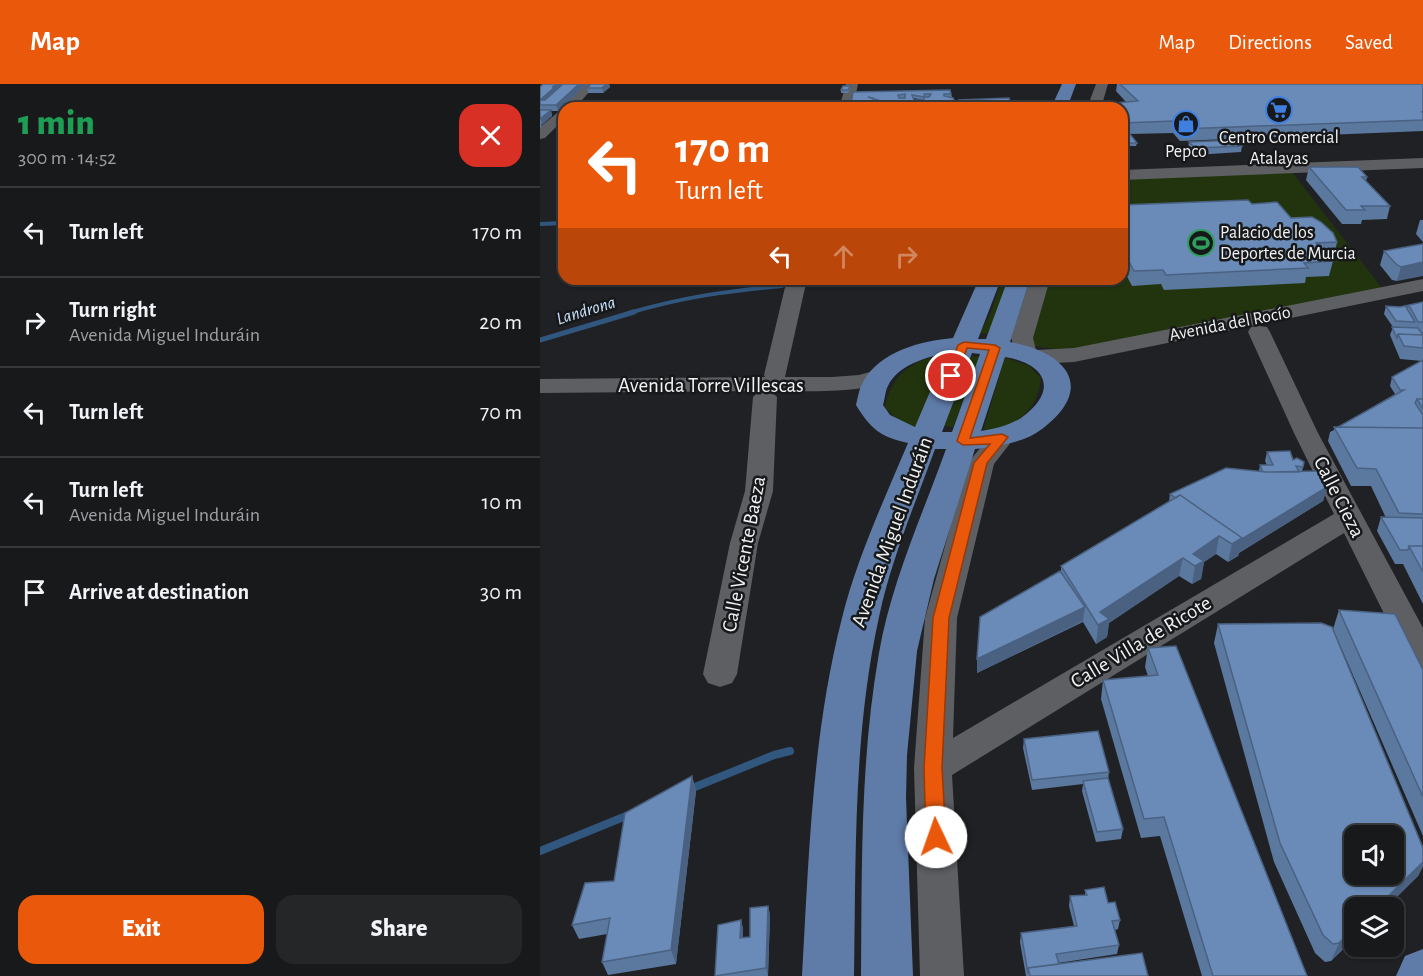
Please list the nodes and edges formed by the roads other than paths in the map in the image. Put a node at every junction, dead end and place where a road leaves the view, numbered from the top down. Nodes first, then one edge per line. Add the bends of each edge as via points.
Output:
1 (590, 84) edge
2 (1069, 84) edge
3 (1088, 84) edge
4 (1102, 84) edge
5 (573, 102) edge
6 (1062, 102) edge
7 (1082, 102) edge
8 (1096, 102) edge
9 (558, 112) edge
10 (540, 114) edge
11 (558, 118) edge
12 (540, 135) edge
13 (1423, 152) edge
14 (1415, 167) edge
15 (1128, 175) edge
16 (1423, 182) edge
17 (795, 285) edge
18 (988, 285) edge
19 (1017, 285) edge
20 (1038, 285) edge
21 (1423, 285) edge
22 (1423, 297) edge
23 (1252, 328) junction
24 (964, 345) junction
25 (995, 348) junction
26 (1030, 355) junction
27 (881, 376) junction
28 (1058, 382) junction
29 (540, 386) edge
30 (770, 386) junction
31 (540, 399) edge
32 (869, 405) junction
33 (1002, 437) junction
34 (944, 440) junction
35 (1350, 517) junction
36 (1423, 659) edge
37 (720, 674) dead end
38 (933, 768) junction
39 (828, 976) edge
40 (887, 976) edge
41 (942, 976) edge

1 - 5 street
2 - 6 main road
3 - 7 main road
4 - 8 street
9 - 10 street
11 - 12 street
13 - 14 street via 1398,154 1397,159
14 - 15 street
14 - 16 street
17 - 30 street, Calle Vicente Baeza
18 - 24 main road, Avenida Miguel Induráin
19 - 25 main road, Avenida Miguel Induráin
20 - 26 street via 1022,338
21 - 23 street, Avenida del Rocío
22 - 23 street, Avenida del Rocío
23 - 26 street, Avenida del Rocío via 1074,355
23 - 28 street, Avenida del Rocío via 1082,369
23 - 35 street, Calle Cieza
24 - 25 main road
24 - 27 main road via 936,347 915,354
24 - 34 main road, Avenida Miguel Induráin
25 - 26 main road
25 - 34 main road, Avenida Miguel Induráin
26 - 28 main road via 1050,367
27 - 29 street, Avenida Torre Villescas via 832,384
27 - 32 main road
28 - 33 main road via 1056,396 1043,416
30 - 31 street, Avenida Torre Villescas
30 - 32 street, Avenida Torre Villescas
30 - 37 street, Calle Vicente Baeza via 759,491 744,543
32 - 34 main road via 882,424 900,432
33 - 34 main road via 987,441
33 - 38 street via 981,463 941,618
34 - 39 main road, Avenida Miguel Induráin via 867,594 850,660 837,769
34 - 40 main road, Avenida Miguel Induráin via 894,679 884,798
35 - 36 street, Calle Cieza
35 - 38 street, Calle Villa de Ricote
38 - 41 street

